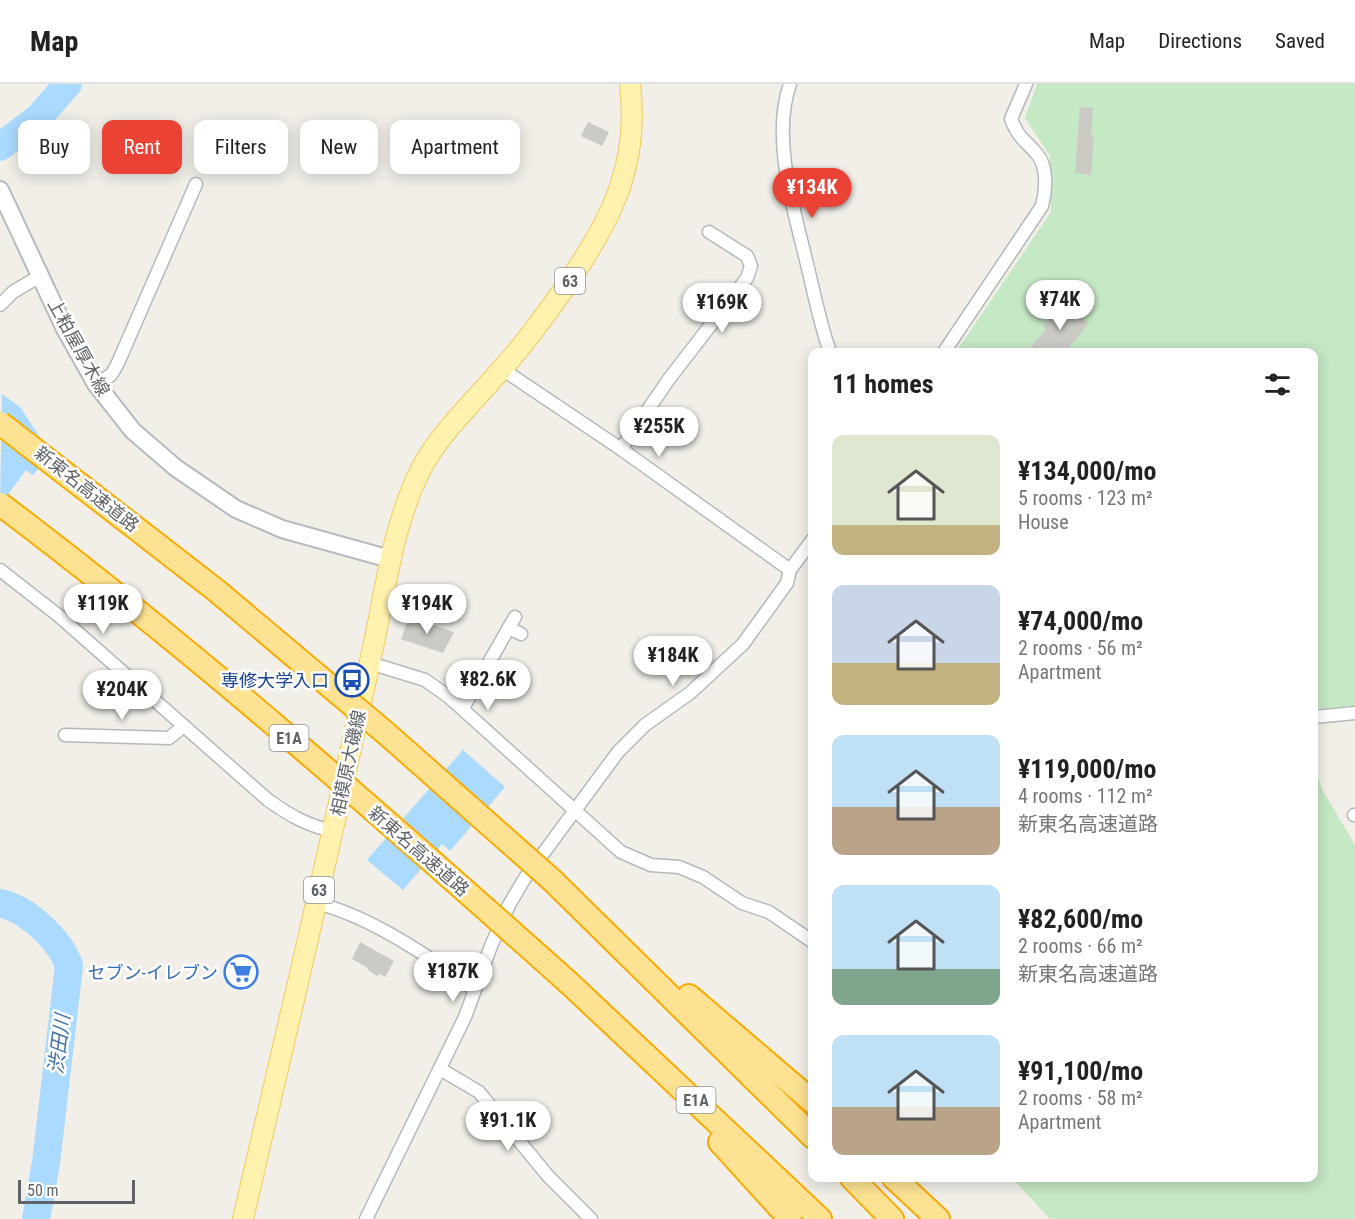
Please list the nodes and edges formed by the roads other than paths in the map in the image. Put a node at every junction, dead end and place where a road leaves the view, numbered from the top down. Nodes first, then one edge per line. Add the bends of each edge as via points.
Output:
1 (630, 84) edge
2 (790, 84) edge
3 (1026, 84) edge
4 (196, 184) dead end
5 (0, 190) edge
6 (709, 232) dead end
7 (40, 276) junction
8 (0, 305) edge
9 (829, 348) edge
10 (947, 348) edge
11 (502, 369) junction
12 (96, 384) junction
13 (0, 423) edge
14 (621, 449) junction
15 (0, 504) edge
16 (808, 546) edge
17 (390, 559) junction
18 (0, 570) edge
19 (790, 570) junction
20 (521, 634) dead end
21 (370, 663) junction
22 (463, 708) junction
23 (1355, 713) edge
24 (1318, 717) edge
25 (184, 726) junction
26 (65, 735) dead end
27 (575, 810) junction
28 (333, 831) junction
29 (316, 903) junction
30 (613, 936) junction
31 (808, 939) edge
32 (567, 986) junction
33 (473, 989) junction
34 (440, 1069) junction
35 (808, 1098) edge
36 (808, 1132) edge
37 (856, 1182) edge
38 (898, 1182) edge
39 (243, 1219) edge
40 (366, 1219) edge
41 (591, 1219) edge
42 (790, 1219) edge
43 (820, 1219) edge
44 (892, 1219) edge
45 (938, 1219) edge

1 - 11 main road, 相模原大磯線 / 63 via 630,146 626,171 610,216 547,313
2 - 9 street via 784,100 783,134 789,189
3 - 10 street via 1011,119 1018,136 1042,163 1046,192 1042,206
4 - 12 street via 117,364 111,375
5 - 7 main road, 上粕屋厚木線
6 - 14 street via 747,256 751,266 747,278
7 - 8 street
7 - 12 main road, 上粕屋厚木線
11 - 14 street
11 - 17 main road, 相模原大磯線 / 63 via 436,444 418,474
12 - 17 main road, 上粕屋厚木線 via 133,431 152,448 236,509 282,529
13 - 30 highway, 新東名高速道路, bridge via 217,591 388,735
14 - 19 street
15 - 32 highway, 新東名高速道路 / E1A, bridge via 304,750 476,900
16 - 19 street
17 - 21 main road, 相模原大磯線 / 63
18 - 25 street via 59,616
19 - 27 street via 788,583 743,644 690,693 645,725
20 - 22 street via 512,622
21 - 22 street via 424,680
21 - 28 main road, 相模原大磯線 / 63
22 - 27 street
23 - 24 street
25 - 26 street via 169,738
25 - 28 street via 268,800 316,828
27 - 31 street via 635,860 692,872 742,903 769,912
27 - 33 street via 509,905
28 - 29 main road, 相模原大磯線 / 63
29 - 33 street via 352,914 432,959
29 - 39 main road, 相模原大磯線 / 63
30 - 35 highway
30 - 36 highway
32 - 42 highway via 688,1108
32 - 43 highway, E1A
33 - 34 street via 465,1017
34 - 40 street
34 - 41 street via 479,1092 548,1176
37 - 44 highway
38 - 45 highway

